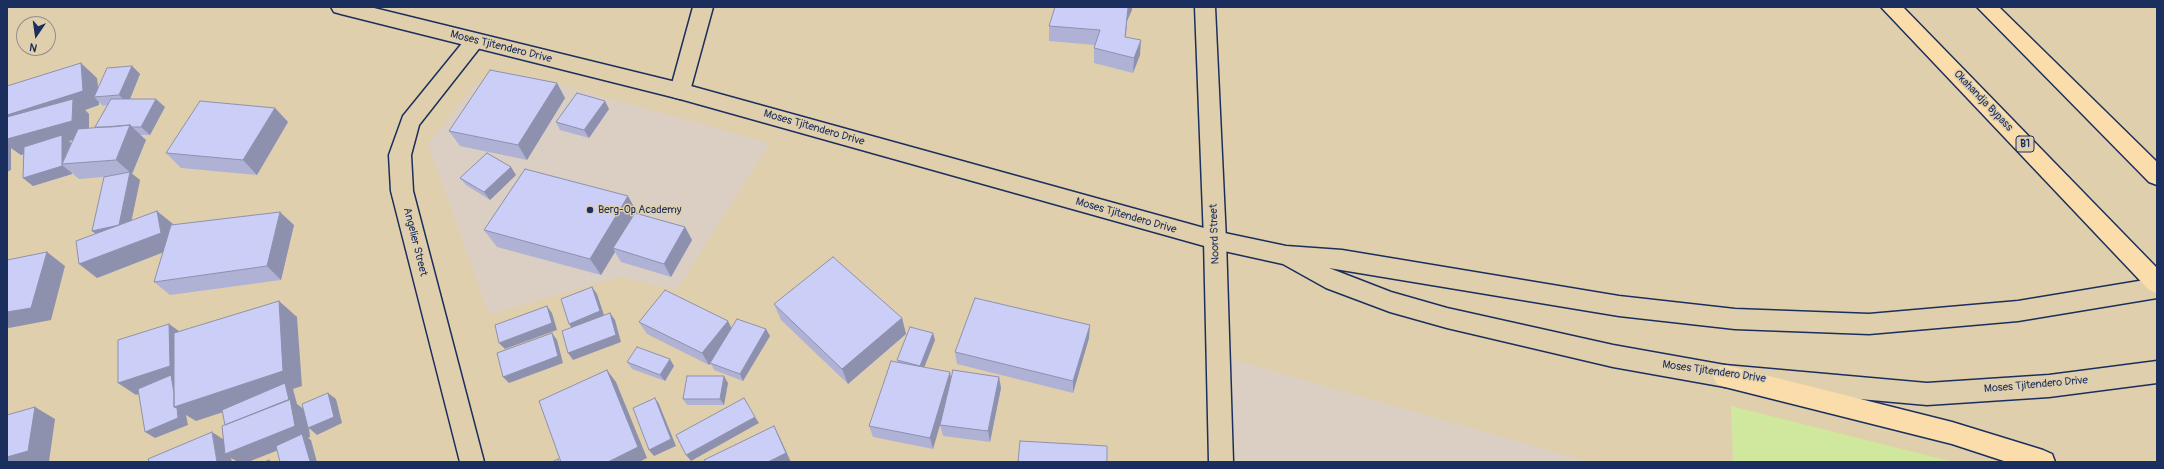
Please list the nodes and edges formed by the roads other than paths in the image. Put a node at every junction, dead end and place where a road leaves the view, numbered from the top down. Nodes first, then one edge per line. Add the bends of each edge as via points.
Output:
1 (341, 7) edge
2 (703, 7) edge
3 (1205, 7) edge
4 (1891, 7) edge
5 (1987, 7) edge
6 (475, 41) junction
7 (680, 91) junction
8 (2157, 176) edge
9 (1215, 240) junction
10 (1286, 256) junction
11 (2157, 283) edge
12 (2157, 288) edge
13 (2157, 372) edge
14 (1725, 376) junction
15 (472, 462) edge
16 (1221, 462) edge
17 (2043, 462) edge

1 - 6 main road, Moses Tjitendero Drive
2 - 7 main road
3 - 9 main road, Noord Street
4 - 11 highway, Okahandja Bypass / B1
5 - 8 highway
6 - 7 main road, Moses Tjitendero Drive
6 - 15 main road, Angelier Street via 410,122 400,155 402,191
7 - 9 main road, Moses Tjitendero Drive
9 - 10 main road, Moses Tjitendero Drive
9 - 16 main road, Noord Street
10 - 12 main road, Moses Tjitendero Drive via 1342,259 1619,306 1735,319 1869,324 2018,311
10 - 14 main road, Moses Tjitendero Drive via 1334,281 1397,304 1447,318 1613,356
13 - 14 main road, Moses Tjitendero Drive via 2049,386 1927,394
14 - 17 highway via 1952,433

